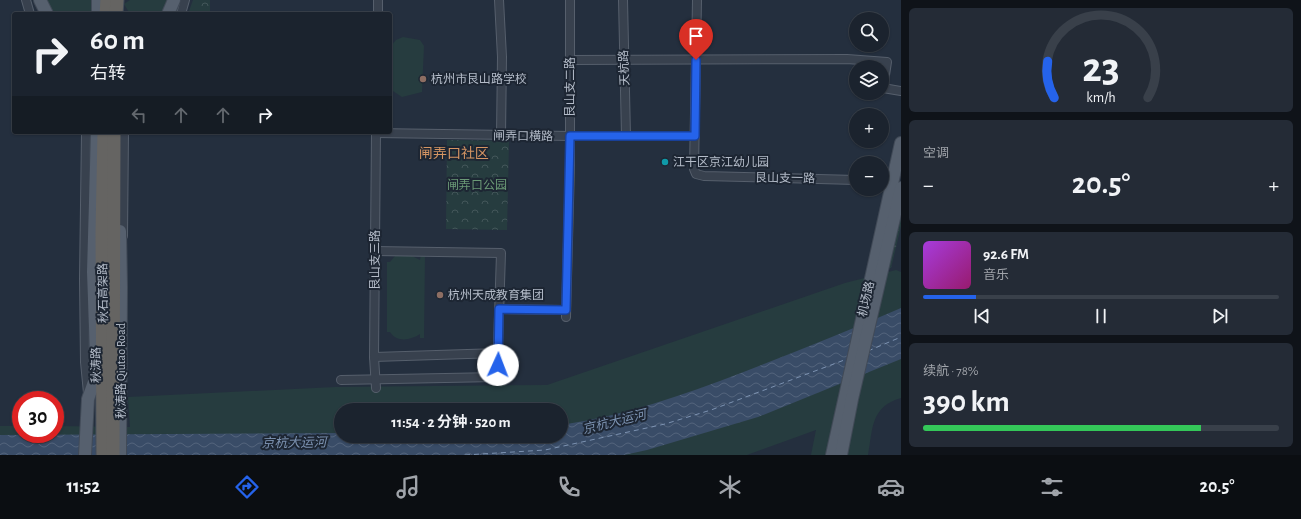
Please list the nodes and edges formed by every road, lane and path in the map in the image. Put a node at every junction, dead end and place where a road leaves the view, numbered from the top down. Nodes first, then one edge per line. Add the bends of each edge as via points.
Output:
1 (26, 0) edge
2 (36, 0) edge
3 (40, 0) edge
4 (174, 0) edge
5 (180, 0) edge
6 (186, 0) edge
7 (378, 0) edge
8 (499, 0) edge
9 (570, 0) edge
10 (623, 0) edge
11 (697, 0) edge
12 (29, 12) edge
13 (41, 12) edge
14 (45, 12) edge
15 (169, 12) edge
16 (175, 12) edge
17 (182, 12) edge
18 (378, 12) edge
19 (570, 60) junction
20 (624, 60) junction
21 (696, 60) junction
22 (901, 91) edge
23 (392, 133) edge
24 (86, 134) edge
25 (98, 134) edge
26 (104, 134) edge
27 (114, 134) edge
28 (119, 134) edge
29 (124, 134) edge
30 (376, 134) edge
31 (501, 135) junction
32 (570, 136) junction
33 (626, 136) junction
34 (695, 136) junction
35 (901, 143) edge
36 (901, 153) edge
37 (849, 180) edge
38 (893, 182) edge
39 (375, 251) junction
40 (93, 272) junction
41 (121, 287) junction
42 (85, 298) junction
43 (499, 309) junction
44 (499, 353) junction
45 (374, 357) junction
46 (341, 380) dead end
47 (375, 384) junction
48 (847, 399) junction
49 (91, 404) junction
50 (121, 405) junction
51 (97, 419) junction
52 (85, 455) edge
53 (94, 455) edge
54 (98, 455) edge
55 (103, 455) edge
56 (113, 455) edge
57 (120, 455) edge
58 (127, 455) edge
59 (832, 455) edge
60 (841, 455) edge

1 - 12 street
2 - 13 main road
3 - 14 main road
4 - 15 main road
5 - 16 main road
6 - 17 street
7 - 18 street
8 - 31 street via 502,57
9 - 19 street, 艮山支二路
10 - 20 street, 天杭路
11 - 21 street, 艮山支一路
19 - 20 street
19 - 32 street, 艮山支二路
20 - 21 street
20 - 33 street, 天杭路
21 - 22 street via 847,59 887,62 883,88
21 - 34 street, 艮山支一路
23 - 31 street, 闸弄口横路
24 - 42 street
25 - 40 main road, 秋涛路
26 - 55 highway, 秋石高架路
27 - 56 highway, 秋石高架路
28 - 41 main road
29 - 41 street
30 - 39 street, 艮山支三路
31 - 32 street, 闸弄口横路
32 - 33 street, 闸弄口横路
32 - 43 street, 艮山支二路 via 566,314
33 - 34 street, 闸弄口横路
34 - 37 street, 艮山支一路 via 696,174
35 - 38 main road, 机场路
36 - 38 main road
38 - 48 main road, 机场路 via 871,299
39 - 43 street via 500,253
39 - 45 street, 艮山支三路
40 - 42 street
40 - 49 main road, 秋涛路 via 96,376
41 - 50 main road, 秋涛路 Qiutao Road
42 - 49 street via 85,362
43 - 44 street
44 - 45 street
44 - 47 street via 497,377
45 - 47 street, 艮山支三路
46 - 47 street
48 - 59 main road, 机场路
48 - 60 main road, 机场路
49 - 51 main road
49 - 52 main road
50 - 57 main road, 秋涛路 Qiutao Road
50 - 58 main road
51 - 53 highway
51 - 54 main road

